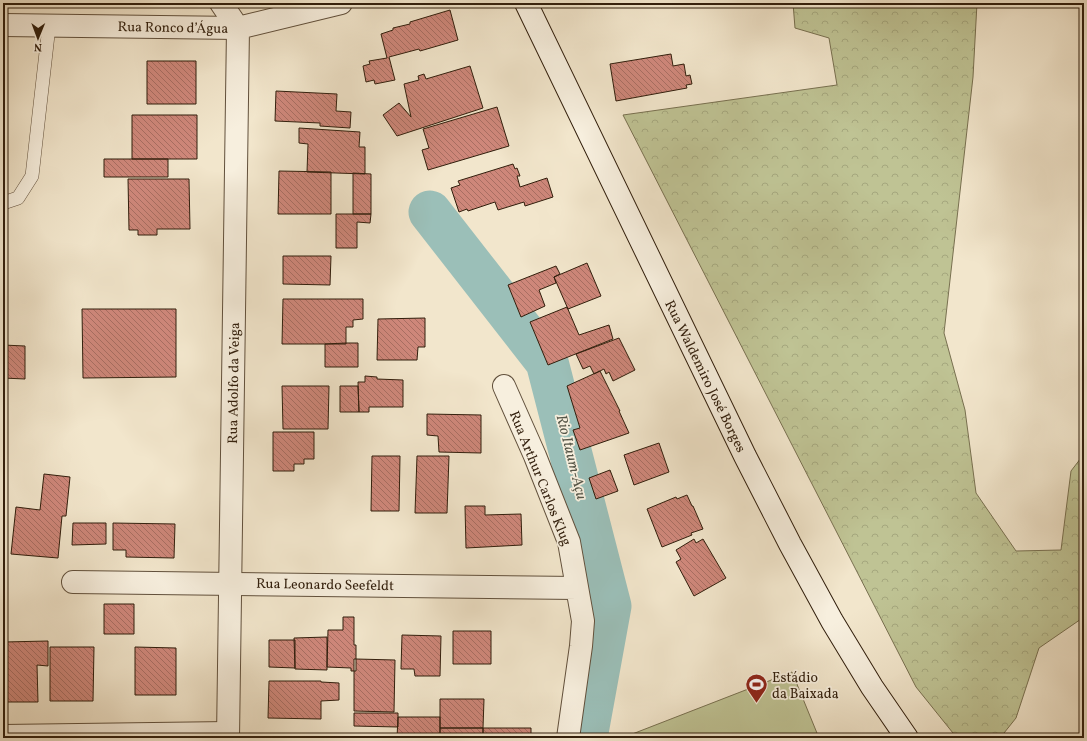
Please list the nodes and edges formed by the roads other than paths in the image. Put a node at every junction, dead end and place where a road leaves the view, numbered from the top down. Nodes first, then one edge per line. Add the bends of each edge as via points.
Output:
1 (221, 3) edge
2 (341, 3) edge
3 (526, 3) edge
4 (3, 25) edge
5 (48, 26) junction
6 (238, 28) junction
7 (3, 203) edge
8 (504, 386) dead end
9 (73, 582) dead end
10 (230, 583) junction
11 (577, 588) junction
12 (3, 736) edge
13 (228, 736) edge
14 (568, 738) edge
15 (907, 738) edge

1 - 6 street
2 - 6 street, Rua Ronco d’Água
3 - 15 street, Rua Waldemiro José Borges via 745,456 832,621
4 - 5 street, Rua Ronco d’Água
5 - 6 street, Rua Ronco d’Água
5 - 7 lane via 32,176 18,198
6 - 10 street, Rua Adolfo da Veiga
8 - 11 street, Rua Arthur Carlos Klug via 535,456 568,542
9 - 10 street, Rua Leonardo Seefeldt
10 - 11 street, Rua Leonardo Seefeldt
10 - 13 street, Rua Adolfo da Veiga
11 - 14 street, Rua Arthur Carlos Klug via 583,621
12 - 13 street

